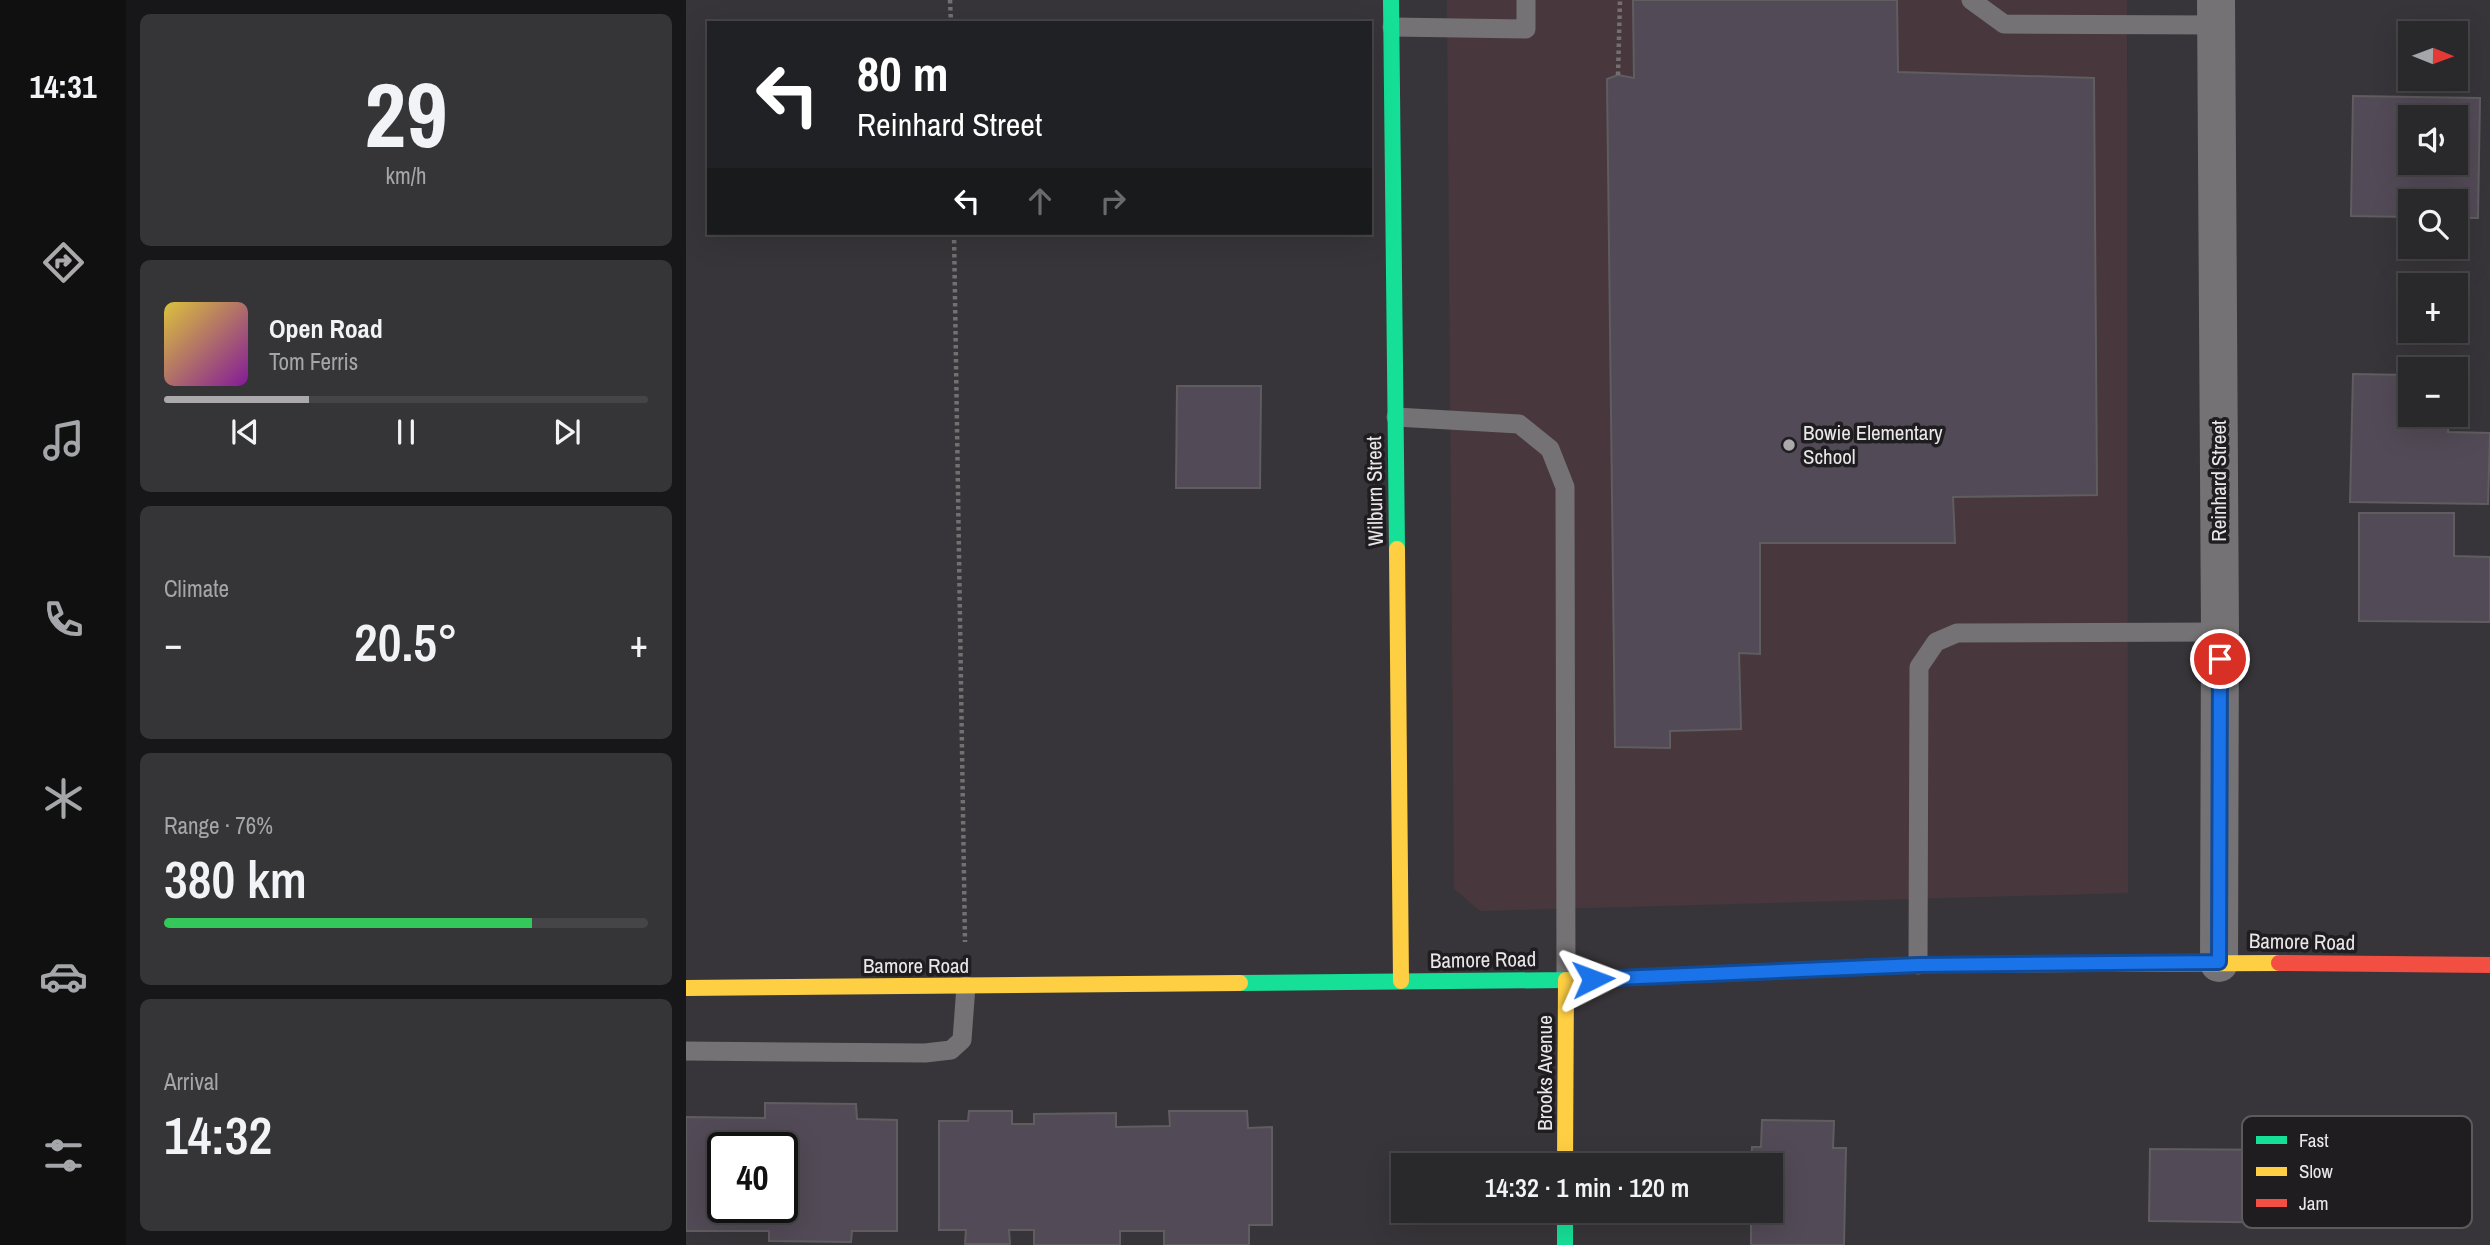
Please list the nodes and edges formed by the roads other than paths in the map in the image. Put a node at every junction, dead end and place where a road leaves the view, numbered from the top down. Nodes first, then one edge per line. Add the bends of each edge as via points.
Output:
1 (1391, 0) edge
2 (1526, 0) edge
3 (1972, 0) edge
4 (2216, 13) edge
5 (1392, 27) junction
6 (1396, 417) junction
7 (2220, 632) junction
8 (2219, 962) junction
9 (1918, 965) junction
10 (2490, 965) edge
11 (1566, 980) junction
12 (1401, 981) junction
13 (966, 986) junction
14 (686, 988) edge
15 (686, 1051) edge
16 (1565, 1153) edge
17 (1565, 1223) edge
18 (1565, 1245) edge

1 - 5 street, Wilburn Street
2 - 5 lane via 1526,29
3 - 4 lane via 2004,24
4 - 7 street, Reinhard Street
5 - 6 street, Wilburn Street
6 - 11 lane via 1519,424 1550,449 1566,487
6 - 12 street, Wilburn Street
7 - 8 street, Reinhard Street
7 - 9 lane via 1957,633 1936,642 1919,667
8 - 9 street, Bamore Road
8 - 10 street, Bamore Road
9 - 11 street, Bamore Road
11 - 12 street, Bamore Road
11 - 16 street, Brooks Avenue
12 - 13 street, Bamore Road
13 - 14 street, Bamore Road
13 - 15 lane via 962,1040 951,1050
17 - 18 street

